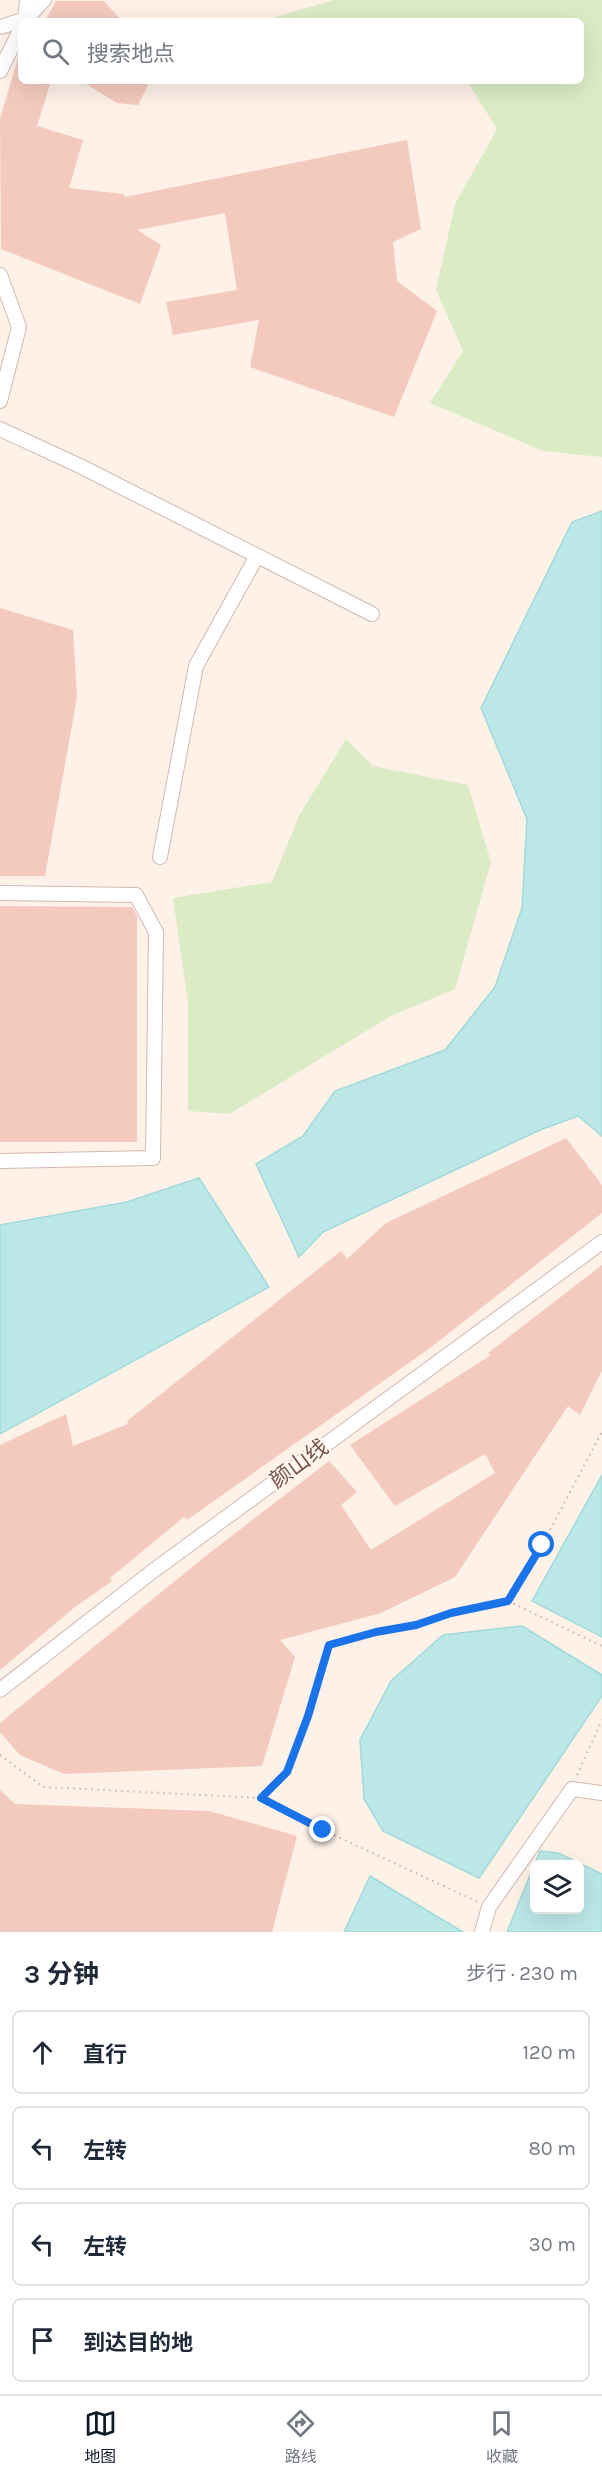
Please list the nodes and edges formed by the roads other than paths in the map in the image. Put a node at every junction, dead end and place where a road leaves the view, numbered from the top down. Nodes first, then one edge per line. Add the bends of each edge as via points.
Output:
1 (27, 0) edge
2 (44, 0) edge
3 (25, 18) edge
4 (28, 18) edge
5 (18, 24) edge
6 (0, 27) edge
7 (18, 35) edge
8 (0, 71) edge
9 (0, 275) edge
10 (0, 401) edge
11 (0, 429) edge
12 (256, 556) junction
13 (372, 614) dead end
14 (160, 857) dead end
15 (0, 893) edge
16 (0, 1161) edge
17 (602, 1242) edge
18 (0, 1689) edge
19 (602, 1793) edge
20 (482, 1932) edge

1 - 3 street
2 - 4 street
5 - 6 street
7 - 8 street
9 - 10 street via 19,327
11 - 12 street
12 - 13 street
12 - 14 street via 196,666
15 - 16 street via 136,895 156,932 153,1158
17 - 18 street, 颜山线 via 153,1571
19 - 20 street via 572,1789 489,1907

